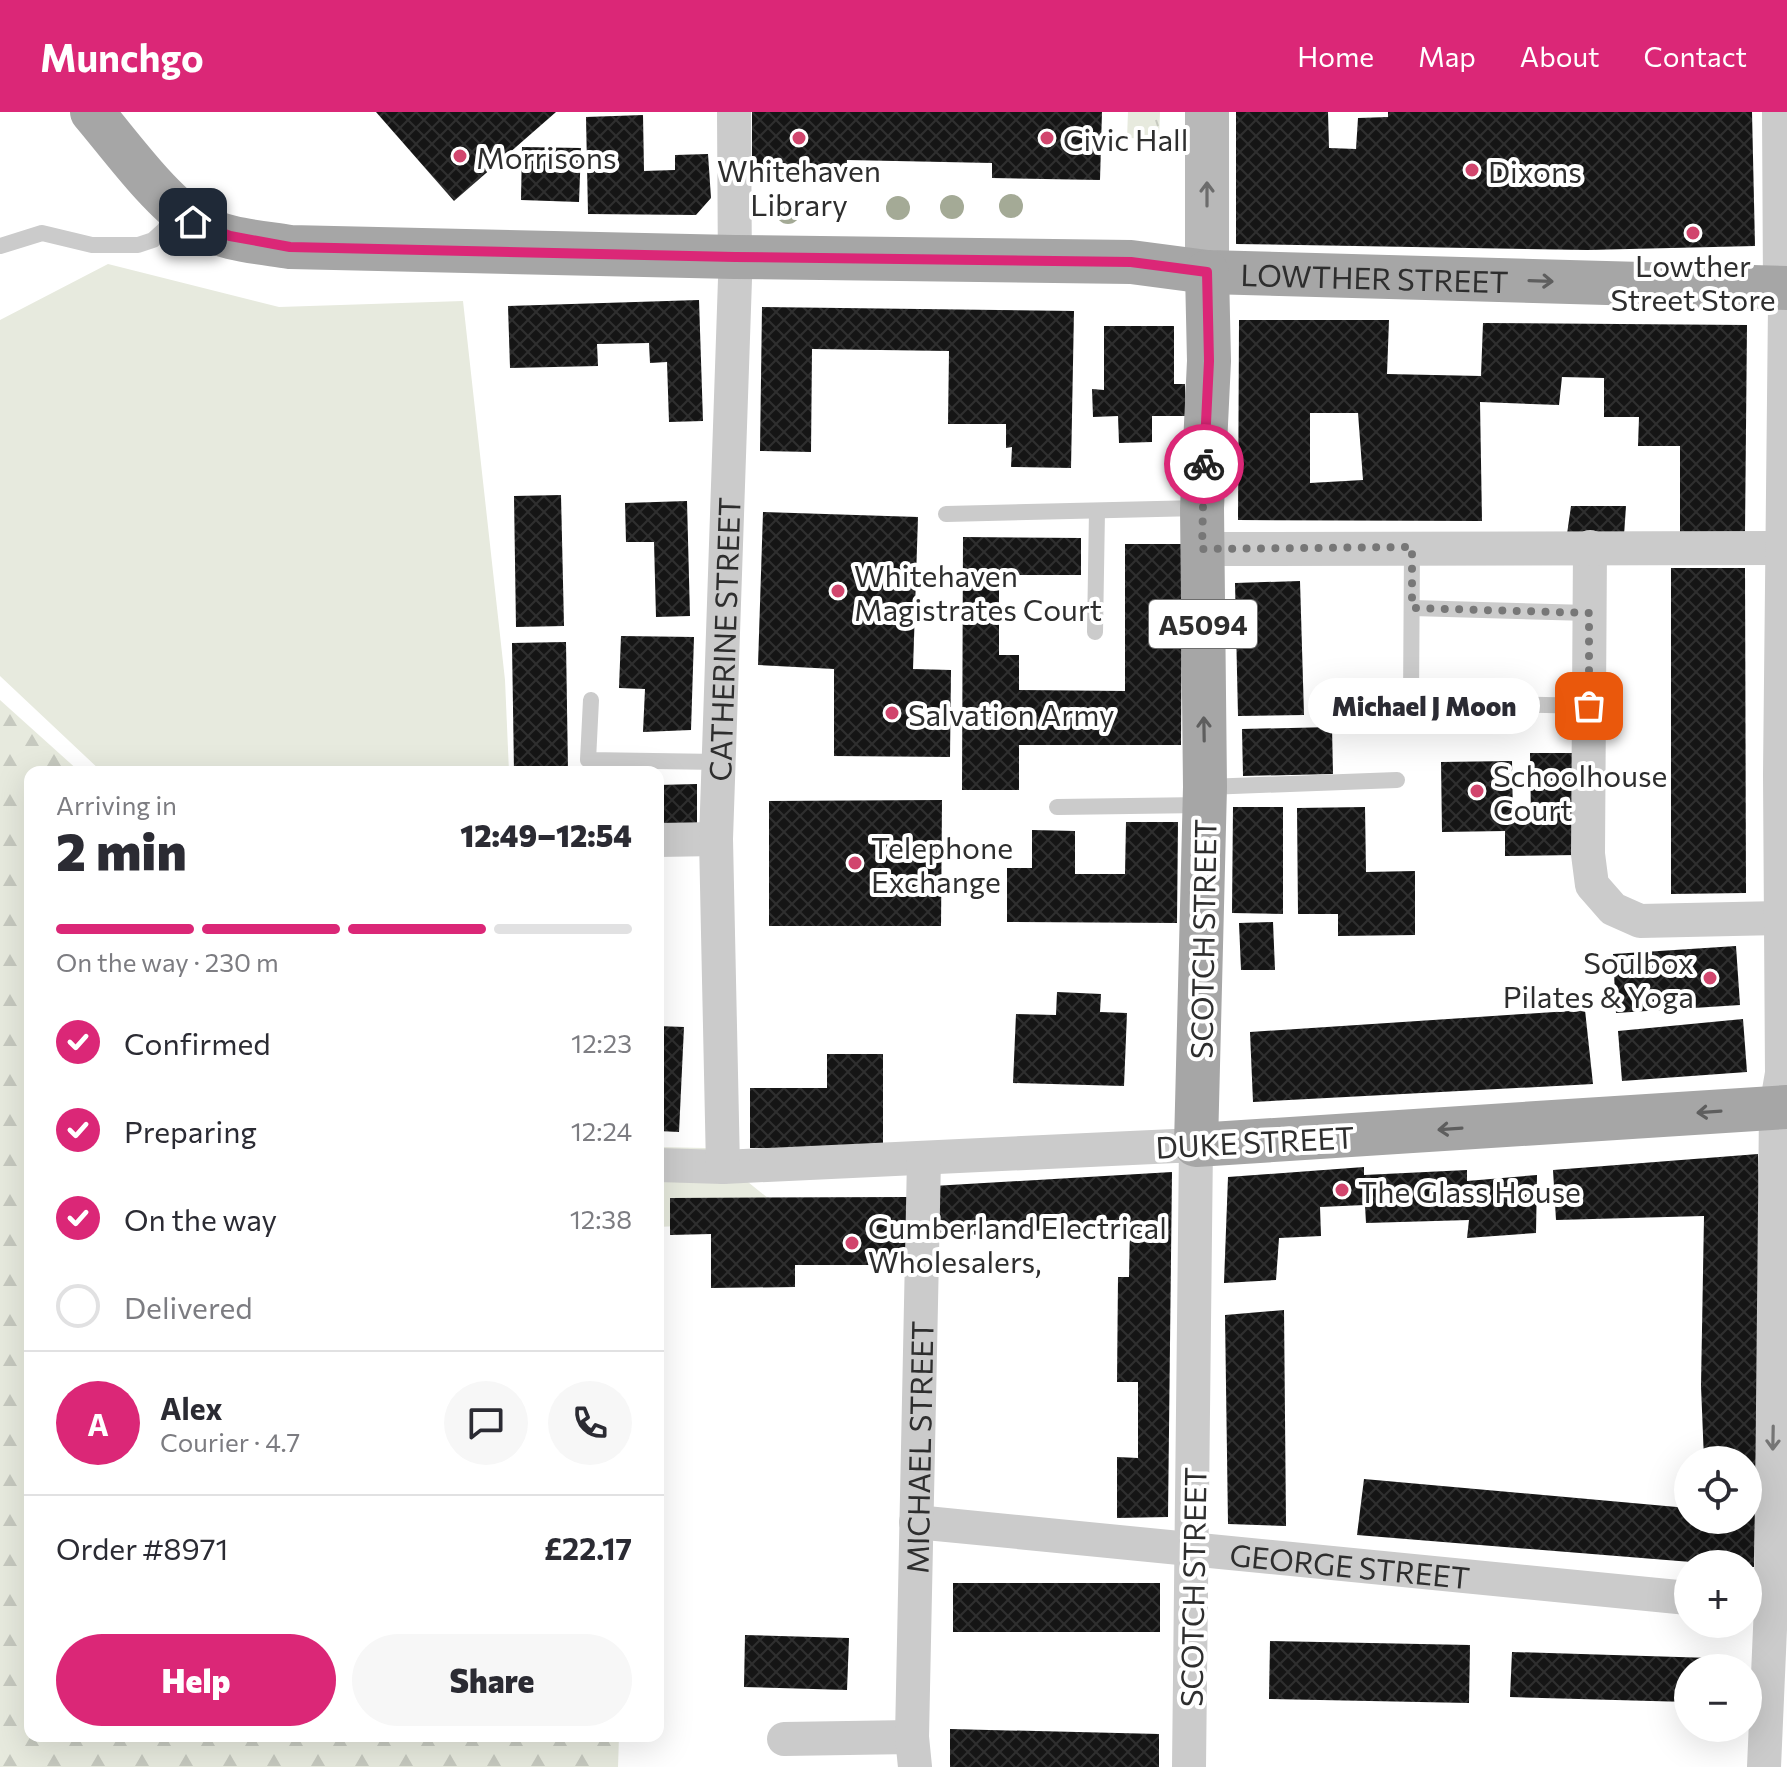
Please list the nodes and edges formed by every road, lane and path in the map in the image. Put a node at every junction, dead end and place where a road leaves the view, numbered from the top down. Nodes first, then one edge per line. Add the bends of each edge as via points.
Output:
1 (92, 112) edge
2 (734, 112) edge
3 (1207, 112) edge
4 (1779, 112) edge
5 (177, 208) junction
6 (0, 246) edge
7 (735, 257) junction
8 (1207, 272) junction
9 (1784, 288) edge
10 (1097, 511) junction
11 (946, 514) dead end
12 (1202, 529) junction
13 (1412, 547) junction
14 (1590, 547) junction
15 (1784, 548) junction
16 (1412, 608) junction
17 (1589, 613) junction
18 (1095, 632) dead end
19 (591, 700) dead end
20 (1589, 706) junction
21 (719, 762) junction
22 (1397, 780) dead end
23 (1205, 796) junction
24 (1057, 807) dead end
25 (716, 839) junction
26 (664, 840) edge
27 (1782, 918) junction
28 (1782, 1107) edge
29 (1196, 1145) junction
30 (924, 1159) junction
31 (664, 1165) edge
32 (723, 1167) junction
33 (916, 1522) junction
34 (1193, 1549) junction
35 (1674, 1597) edge
36 (1769, 1606) edge
37 (784, 1739) dead end
38 (913, 1752) edge
39 (1189, 1767) edge
40 (1764, 1767) edge

1 - 5 main road, LOWTHER STREET
2 - 7 street, CATHERINE STREET
8 -> 3 main road, SCOTCH STREET
4 - 9 street
5 - 6 lane via 164,230 138,245 92,245 42,233
5 - 7 main road, LOWTHER STREET via 209,230 290,247
7 - 8 main road, LOWTHER STREET via 1131,262
7 - 21 street, CATHERINE STREET
8 -> 9 main road, LOWTHER STREET
8 - 12 main road, SCOTCH STREET / A5094
9 - 15 street
10 - 11 lane
10 - 12 lane
10 - 18 lane
12 - 13 street
23 -> 12 main road, SCOTCH STREET / A5094
13 - 14 street
13 - 16 lane
14 - 15 street
14 - 17 street
15 - 27 street
16 - 17 lane
16 - 20 lane via 1411,702
17 - 20 street
19 - 21 lane via 588,760
20 - 27 street via 1588,854 1592,885 1613,909 1640,921
21 - 25 street, CATHERINE STREET
22 - 23 lane
23 - 24 lane
23 - 29 main road, SCOTCH STREET / A5094
25 - 26 street
25 - 32 street, CATHERINE STREET
27 - 28 street
28 -> 29 main road, DUKE STREET
28 -> 36 street
29 - 30 street, DUKE STREET
29 - 34 street, SCOTCH STREET
30 - 32 street, DUKE STREET
30 - 33 street, MICHAEL STREET
31 - 32 street, DUKE STREET
33 - 34 street, GEORGE STREET
33 - 38 street, MICHAEL STREET
34 - 35 street, GEORGE STREET
34 - 39 street, SCOTCH STREET
36 - 40 street
37 - 38 street, MICHAEL STREET

